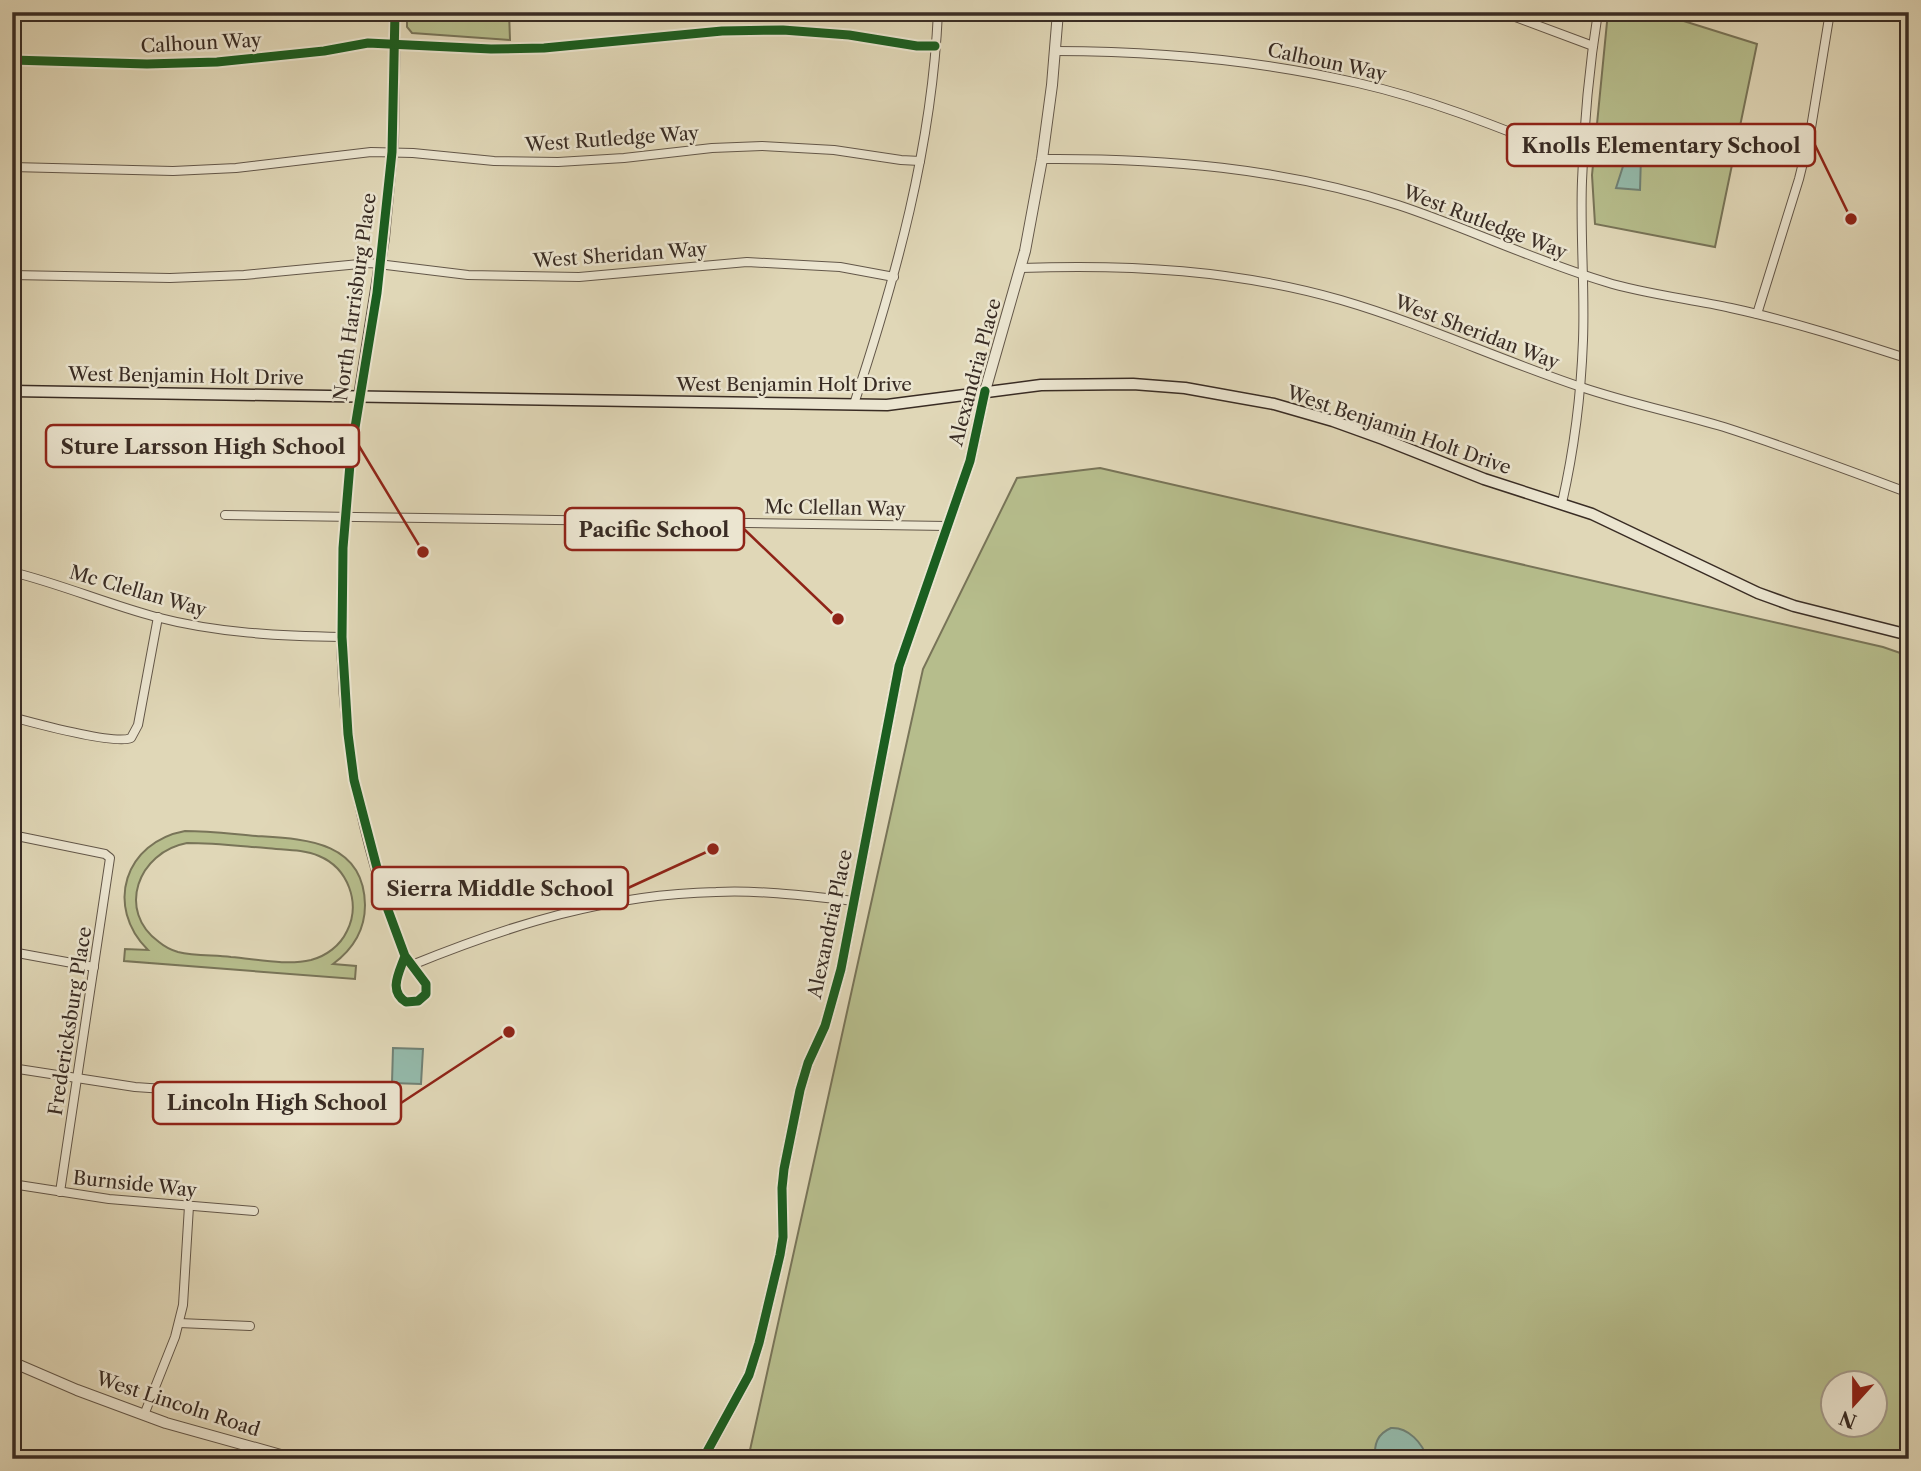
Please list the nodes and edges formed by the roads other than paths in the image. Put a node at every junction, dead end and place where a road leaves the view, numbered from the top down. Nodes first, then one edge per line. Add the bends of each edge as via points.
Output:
1 (395, 12) edge
2 (937, 12) edge
3 (1058, 12) edge
4 (1502, 12) edge
5 (1598, 12) edge
6 (1830, 12) edge
7 (395, 43) junction
8 (935, 46) junction
9 (1592, 46) junction
10 (1055, 51) junction
11 (12, 60) edge
12 (392, 152) junction
13 (1583, 152) junction
14 (1042, 159) junction
15 (920, 161) junction
16 (12, 167) edge
17 (380, 265) junction
18 (1021, 268) junction
19 (12, 275) edge
20 (1583, 275) junction
21 (894, 276) junction
22 (1757, 314) junction
23 (1909, 359) edge
24 (1580, 387) junction
25 (12, 391) edge
26 (985, 391) junction
27 (359, 396) junction
28 (854, 404) junction
29 (1909, 493) edge
30 (1562, 503) junction
31 (225, 515) dead end
32 (345, 516) junction
33 (947, 526) junction
34 (12, 572) edge
35 (158, 617) junction
36 (1909, 635) edge
37 (342, 637) junction
38 (12, 717) edge
39 (12, 835) edge
40 (854, 901) junction
41 (12, 951) edge
42 (405, 956) junction
43 (412, 965) junction
44 (94, 967) junction
45 (12, 1068) edge
46 (77, 1079) junction
47 (252, 1095) dead end
48 (12, 1184) edge
49 (60, 1192) junction
50 (189, 1206) junction
51 (254, 1210) dead end
52 (179, 1323) junction
53 (250, 1326) dead end
54 (12, 1362) edge
55 (145, 1415) junction
56 (295, 1459) edge
57 (703, 1459) edge

1 - 7 street, North Harrisburg Place
2 - 8 street
3 - 10 street, Alexandria Place
4 - 9 street
5 - 9 street
6 - 22 street via 1799,179
7 - 8 street, Calhoun Way via 544,48 783,30
7 - 11 street, Calhoun Way via 206,62
7 - 12 street, North Harrisburg Place
8 - 15 street
9 - 13 street
10 - 13 street, Calhoun Way via 1195,56 1296,70 1431,103 1560,152
10 - 14 street, Alexandria Place
12 - 15 street, West Rutledge Way via 558,162 773,146
12 - 16 street, West Rutledge Way via 173,171
12 - 17 street, North Harrisburg Place
13 - 20 street
14 - 18 street, Alexandria Place
14 - 20 street, West Rutledge Way via 1187,163 1300,180 1399,206
15 - 21 street
17 - 19 street, West Sheridan Way via 170,278
17 - 21 street, West Sheridan Way via 520,278 783,262
17 - 27 street, North Harrisburg Place
18 - 24 street, West Sheridan Way via 1184,270 1273,284 1398,319
18 - 26 street, Alexandria Place
20 - 22 street, West Rutledge Way
20 - 24 street
21 - 28 street
22 - 23 street, West Rutledge Way
24 - 29 street, West Sheridan Way via 1762,439
24 - 30 street
25 - 27 main road, West Benjamin Holt Drive
26 - 28 main road, West Benjamin Holt Drive via 904,404
26 - 30 main road, West Benjamin Holt Drive via 1100,383 1237,396 1333,421 1484,479
26 - 33 street, Alexandria Place via 970,461
27 - 28 main road, West Benjamin Holt Drive
27 - 32 street, North Harrisburg Place
30 - 36 main road, West Benjamin Holt Drive via 1758,593
31 - 32 street, Mc Clellan Way
32 - 33 street, Mc Clellan Way
32 - 37 street, North Harrisburg Place
33 - 40 street, Alexandria Place via 900,666
34 - 35 street, Mc Clellan Way
35 - 37 street, Mc Clellan Way via 234,632
35 - 38 street via 138,725 131,738 83,734
37 - 42 street, North Harrisburg Place via 354,780 388,910
39 - 44 street, Fredericksburg Place via 108,856
40 - 43 street via 737,891 648,897 534,920
40 - 57 street, Alexandria Place via 835,994 800,1090 783,1178 783,1237 759,1343 749,1375
41 - 44 street
42 - 43 street, North Harrisburg Place
42 - 43 street, North Harrisburg Place via 395,985 398,997 406,1002 418,1001 426,994 426,984
44 - 46 street, Fredericksburg Place
45 - 46 street
46 - 47 street
46 - 49 street, Fredericksburg Place
48 - 49 street, Burnside Way
49 - 50 street, Burnside Way
50 - 51 street, Burnside Way
50 - 52 street
52 - 53 street
52 - 55 street
54 - 55 street, West Lincoln Road
55 - 56 street, West Lincoln Road

